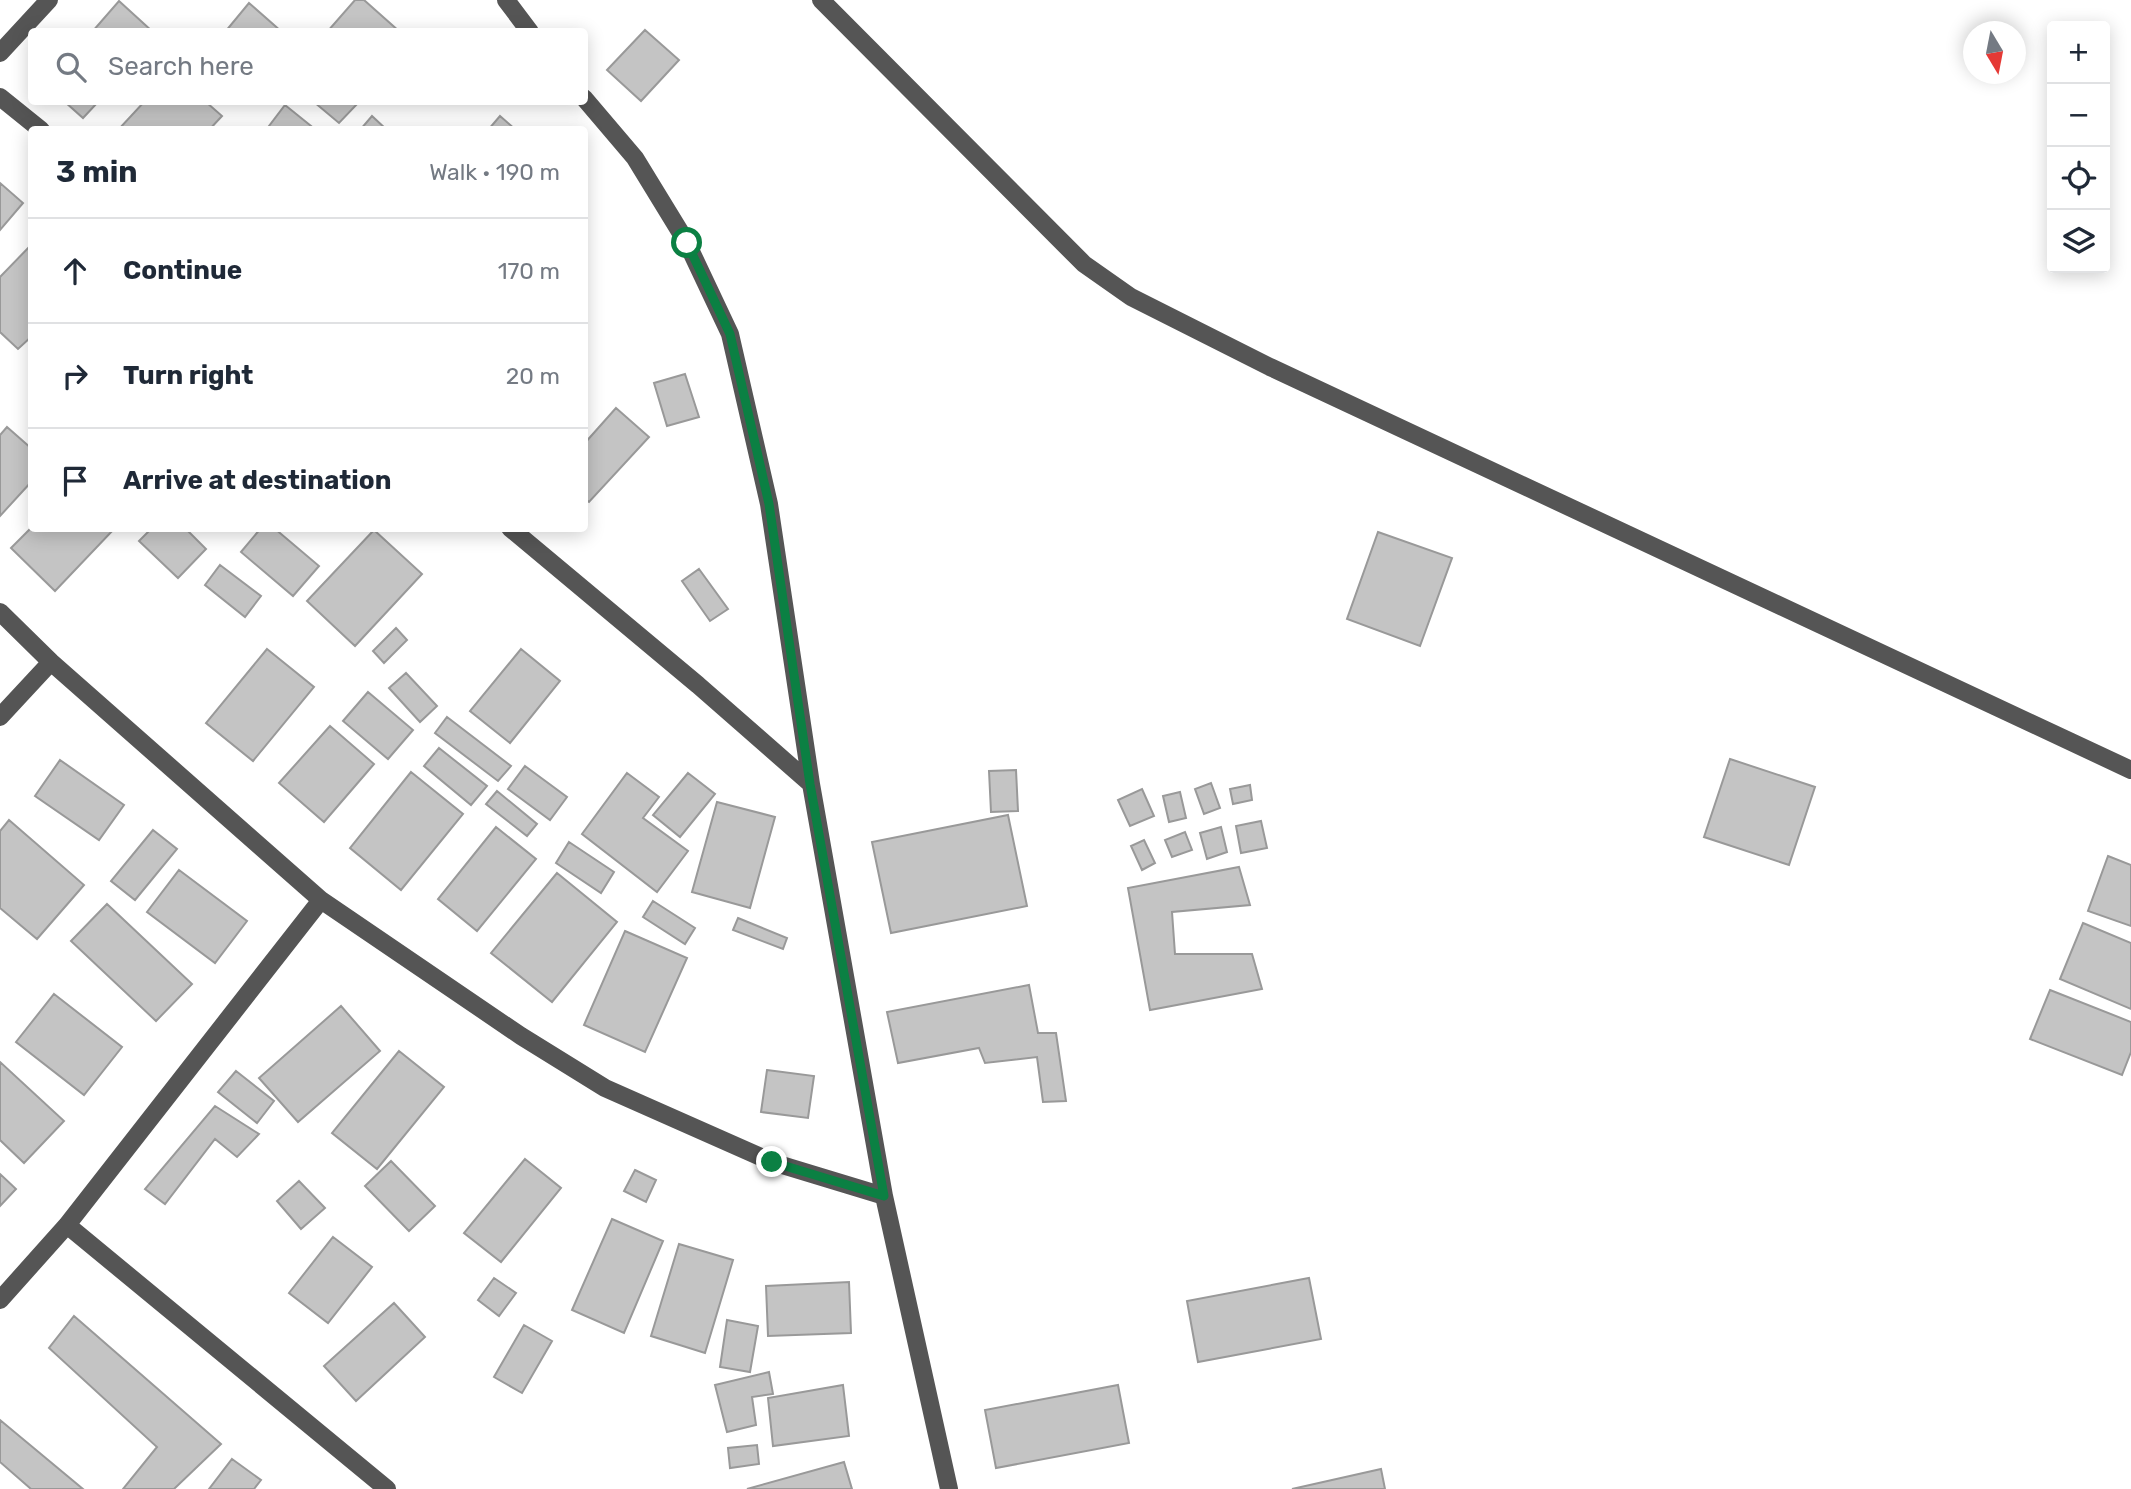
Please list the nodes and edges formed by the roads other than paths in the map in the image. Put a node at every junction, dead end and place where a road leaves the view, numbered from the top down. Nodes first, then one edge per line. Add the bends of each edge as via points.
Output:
1 (50, 0) edge
2 (506, 0) edge
3 (821, 0) edge
4 (527, 28) edge
5 (0, 53) edge
6 (0, 97) edge
7 (588, 103) edge
8 (36, 126) edge
9 (515, 532) edge
10 (0, 612) edge
11 (51, 662) junction
12 (0, 717) edge
13 (2131, 770) edge
14 (810, 784) junction
15 (320, 900) junction
16 (884, 1196) junction
17 (67, 1225) junction
18 (0, 1300) edge
19 (387, 1489) edge
20 (949, 1489) edge

1 - 5 street
2 - 4 street
3 - 13 street via 1052,235 1131,297 1270,367
6 - 8 street
7 - 14 street via 635,158 687,243 730,334 769,504
9 - 14 street
10 - 11 street
11 - 12 street
11 - 15 street
14 - 16 street
15 - 16 street via 521,1037 605,1088 772,1162
15 - 17 street
16 - 20 street
17 - 18 street
17 - 19 street

